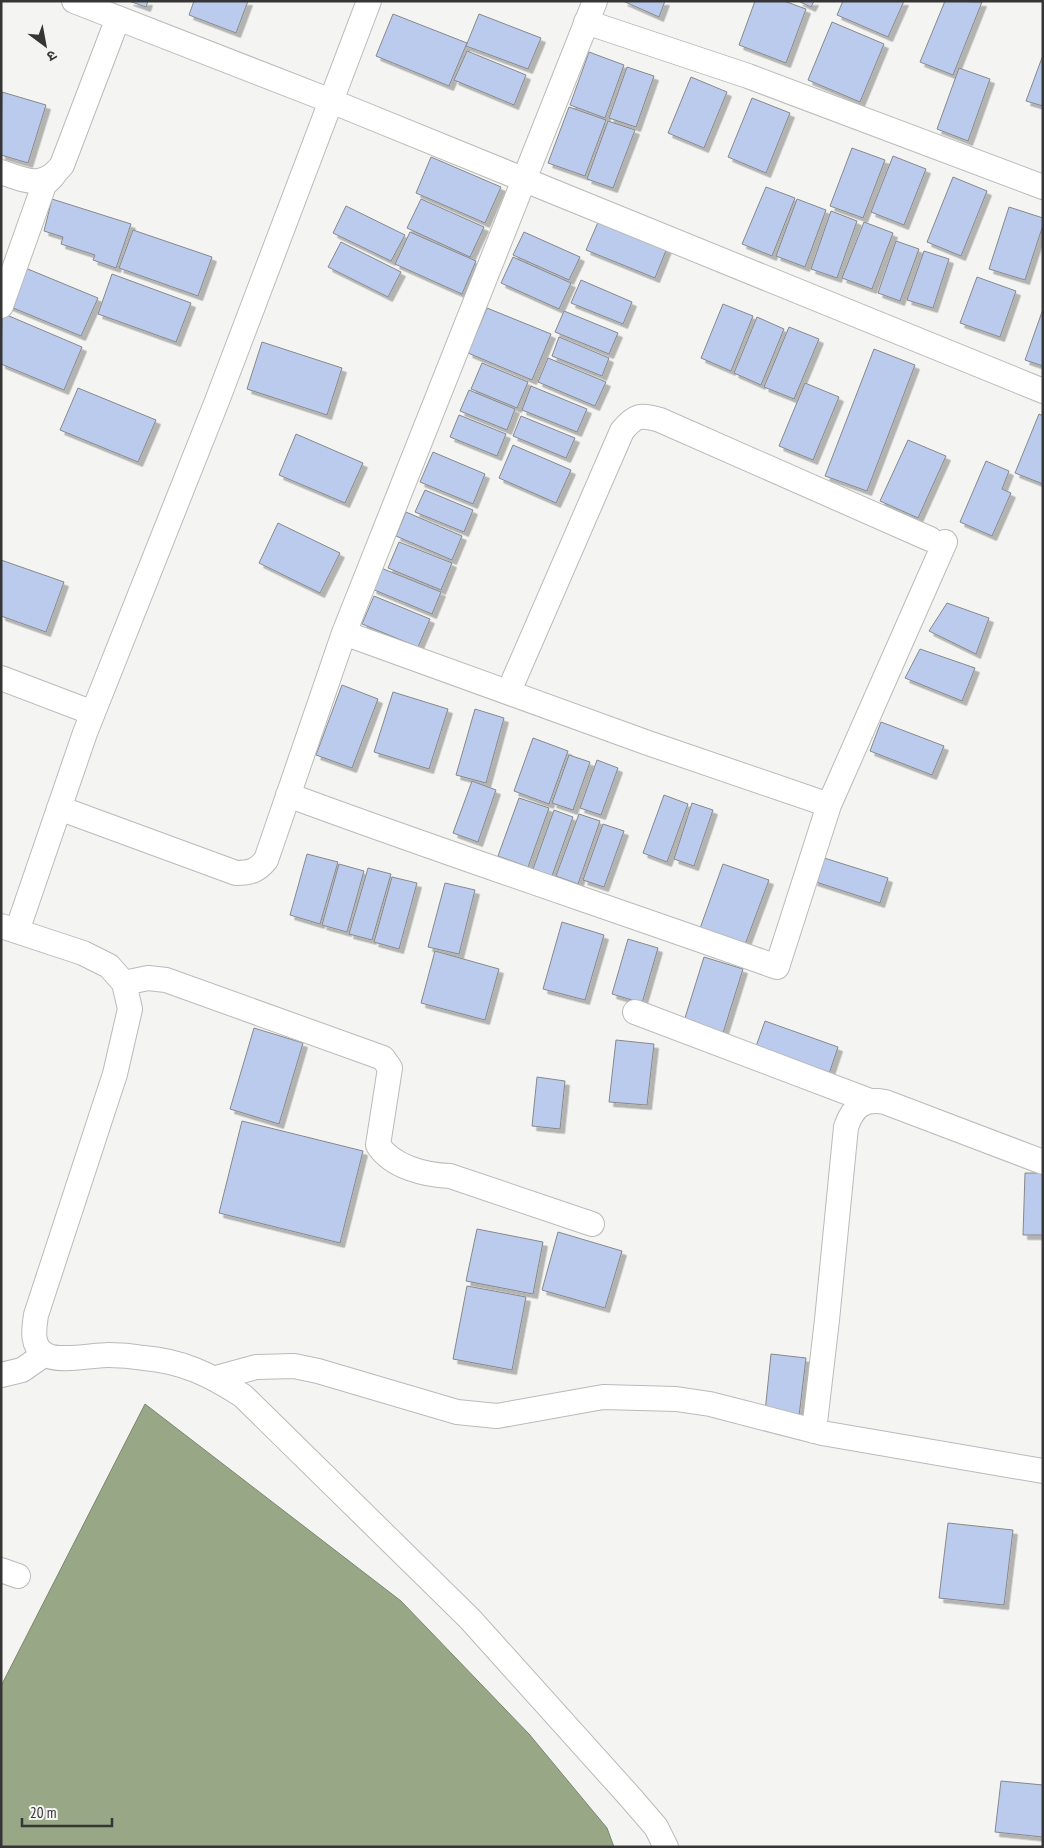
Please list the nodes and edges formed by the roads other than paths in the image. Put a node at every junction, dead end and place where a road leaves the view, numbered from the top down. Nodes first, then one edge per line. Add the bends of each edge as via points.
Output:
1 (74, 1) edge
2 (369, 1) edge
3 (590, 12) edge
4 (118, 18) junction
5 (331, 101) junction
6 (1, 172) edge
7 (54, 176) junction
8 (525, 180) junction
9 (1043, 187) edge
10 (1, 306) edge
11 (1043, 391) edge
12 (344, 633) junction
13 (1, 678) edge
14 (509, 692) junction
15 (93, 713) junction
16 (288, 795) junction
17 (829, 805) junction
18 (59, 808) junction
19 (9, 929) edge
20 (124, 983) junction
21 (635, 1012) dead end
22 (870, 1100) junction
23 (1043, 1162) edge
24 (592, 1224) dead end
25 (45, 1354) junction
26 (1, 1375) edge
27 (216, 1378) junction
28 (814, 1430) junction
29 (1043, 1471) edge
30 (666, 1847) edge

1 - 4 street
2 - 5 street
3 - 8 street
3 - 9 street via 748,76
4 - 5 street
4 - 7 street via 70,148
5 - 8 street
5 - 15 street
6 - 7 street via 29,182
7 - 10 street via 44,185
8 - 11 street
8 - 12 street
12 - 14 street
12 - 16 street
13 - 15 street
14 - 17 street
14 - 17 street via 622,431 636,418 645,416 660,420 938,540
15 - 18 street
16 - 17 street via 777,967
16 - 18 street via 266,860 249,873 236,873
18 - 19 street
19 - 20 street via 82,953 109,966
20 - 24 street via 148,978 166,980 383,1058 390,1068 378,1145 384,1154 398,1164 435,1176 450,1176
20 - 25 street via 130,1009 117,1066 36,1315 35,1344
21 - 22 street
22 - 23 street via 885,1102
22 - 28 street via 852,1112 846,1127
25 - 26 street via 22,1370
25 - 27 street via 56,1358 108,1355 145,1358 197,1369
27 - 28 street via 256,1367 294,1366 457,1412 497,1416 603,1396 676,1399 710,1404
27 - 30 street via 243,1396 273,1423 470,1619 656,1827
28 - 29 street

